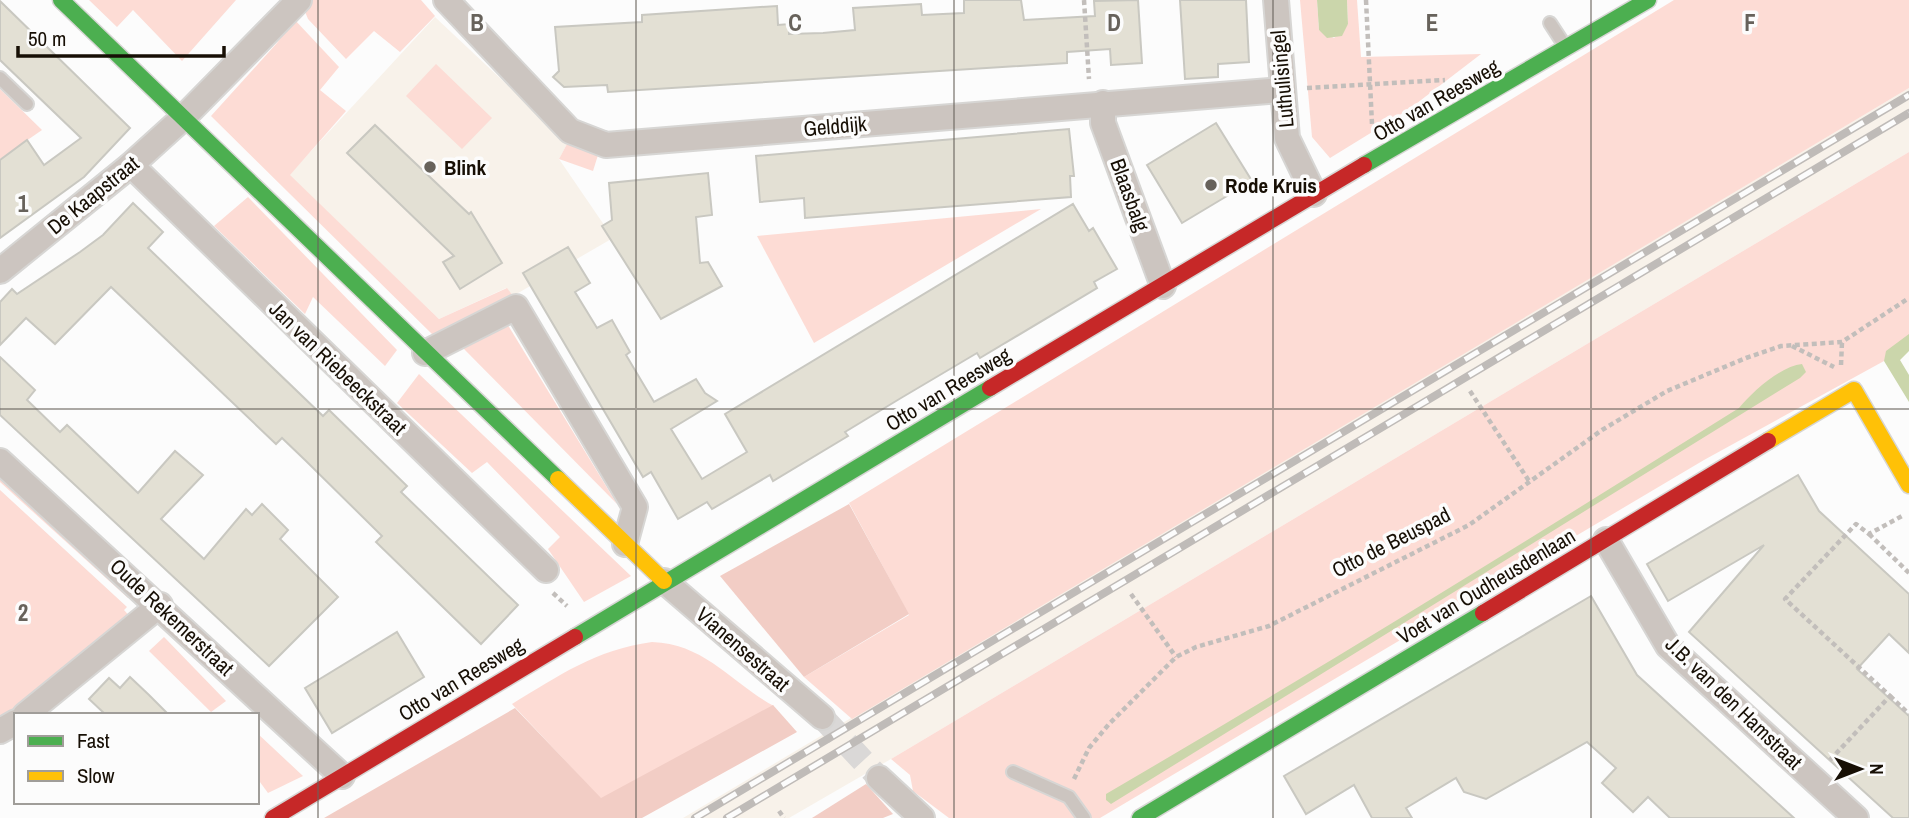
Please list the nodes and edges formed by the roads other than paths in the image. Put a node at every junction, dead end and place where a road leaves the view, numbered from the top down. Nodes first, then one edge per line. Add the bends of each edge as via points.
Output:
1 (61, 0) edge
2 (299, 0) edge
3 (446, 0) edge
4 (1276, 0) edge
5 (1648, 0) edge
6 (1550, 23) dead end
7 (1566, 48) junction
8 (0, 78) edge
9 (1282, 90) junction
10 (27, 104) dead end
11 (1097, 104) junction
12 (184, 117) junction
13 (131, 166) junction
14 (1314, 194) junction
15 (0, 271) edge
16 (1163, 286) junction
17 (425, 353) junction
18 (0, 461) edge
19 (1909, 485) edge
20 (1606, 540) junction
21 (625, 544) junction
22 (546, 570) road end
23 (664, 581) junction
24 (160, 605) junction
25 (27, 713) edge
26 (822, 717) tunnel mouth
27 (1013, 772) dead end
28 (342, 776) junction
29 (879, 778) tunnel mouth
30 (273, 818) edge
31 (922, 818) edge
32 (1084, 818) edge
33 (1140, 818) edge
34 (1856, 818) edge

1 - 12 street
2 - 12 street, De Kaapstraat
3 - 11 street, Gelddijk via 570,131 606,145
4 - 9 street, Luthulisingel
5 - 7 street, Otto van Reesweg
6 - 7 lane
7 - 14 street, Otto van Reesweg
8 - 10 lane
9 - 11 street, Gelddijk
9 - 14 street, Luthulisingel via 1287,138
11 - 16 street, Blaasbalg
12 - 13 street, De Kaapstraat
12 - 17 street
13 - 15 street, De Kaapstraat
13 - 22 street, Jan van Riebeeckstraat
14 - 16 street, Otto van Reesweg
16 - 23 street, Otto van Reesweg
17 - 21 street
17 - 21 street via 516,307 635,507
18 - 24 street, Oude Rekemerstraat
19 - 20 street, Voet van Oudheusdenlaan via 1854,390
20 - 33 street, Voet van Oudheusdenlaan
20 - 34 street, J.B. van den Hamstraat via 1668,646
21 - 23 street
23 - 26 street, Vianensestraat
23 - 28 street, Otto van Reesweg
24 - 25 street
24 - 28 street, Oude Rekemerstraat
27 - 32 lane via 1069,796
28 - 30 street, Otto van Reesweg
29 - 31 street

